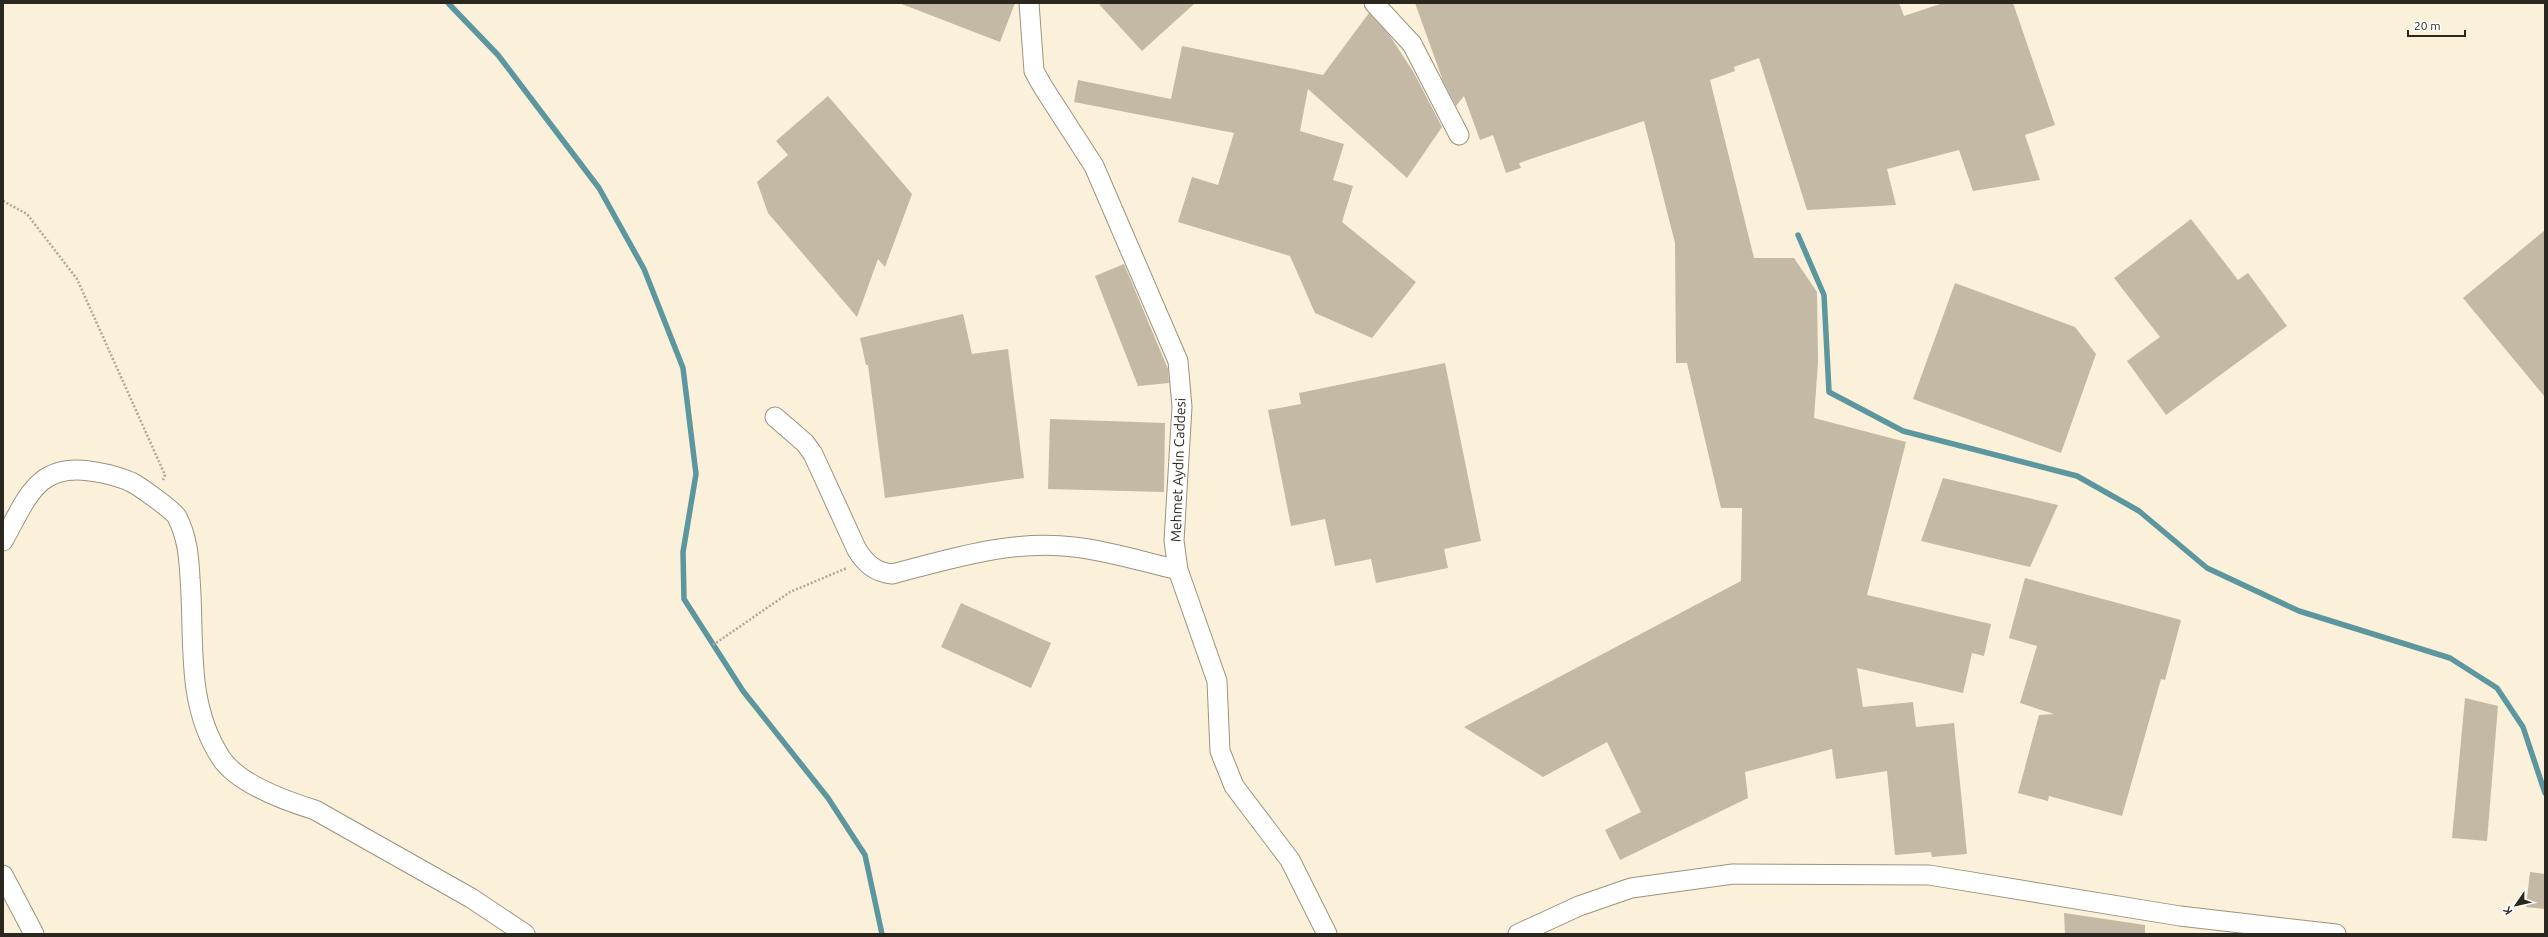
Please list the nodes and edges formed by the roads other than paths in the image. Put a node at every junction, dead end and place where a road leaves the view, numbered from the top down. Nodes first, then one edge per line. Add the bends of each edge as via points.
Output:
1 (1029, 3) edge
2 (1374, 3) edge
3 (1459, 135) dead end
4 (775, 417) dead end
5 (3, 541) edge
6 (1178, 570) junction
7 (3, 875) edge
8 (34, 934) edge
9 (525, 934) edge
10 (1327, 934) edge
11 (1518, 934) edge
12 (2336, 934) edge

1 - 6 street, Mehmet Aydın Caddesi via 1034,70 1042,87 1094,166 1178,361 1182,408 1174,541
2 - 3 street via 1412,44
4 - 6 street via 805,443 813,454 864,561 873,568 892,574 1001,548 1044,546 1107,552
5 - 9 street via 27,497 44,478 56,471 76,468 132,482 176,515 186,538 192,593 193,662 198,709 221,758 237,775 286,802 321,813 471,898
6 - 10 street, Mehmet Aydın Caddesi via 1217,681 1220,751 1234,786 1290,860
7 - 8 street
11 - 12 street via 1579,906 1631,888 1734,874 1929,875 2180,916

